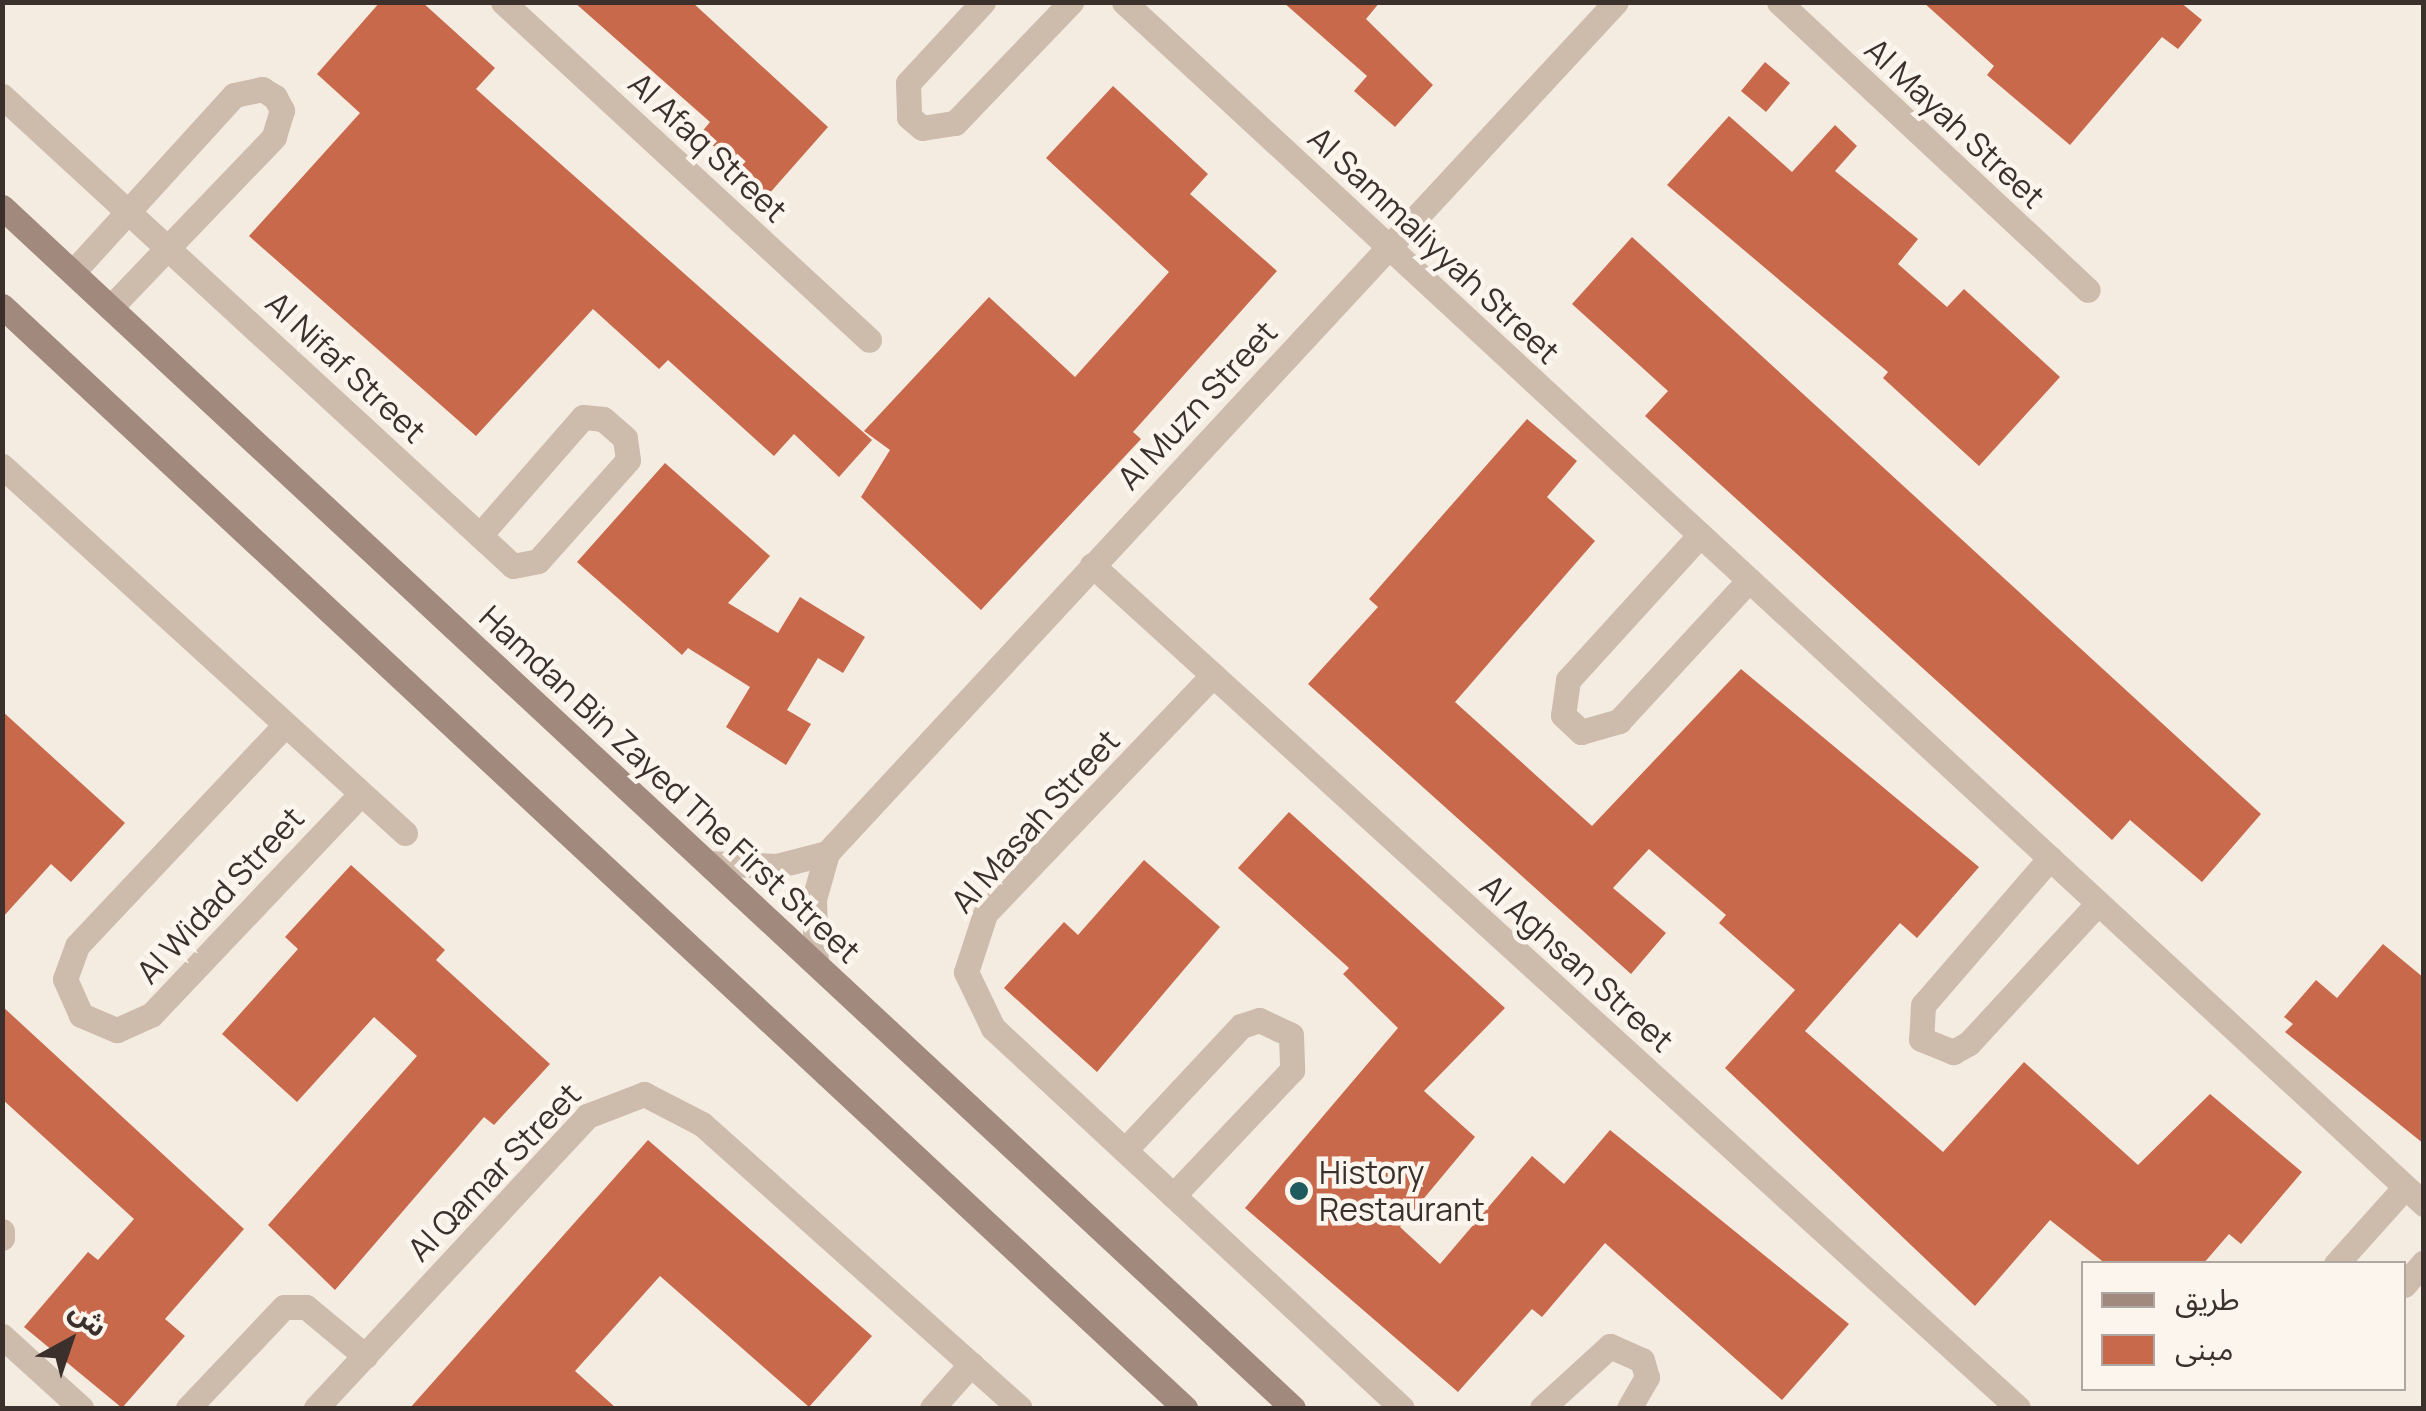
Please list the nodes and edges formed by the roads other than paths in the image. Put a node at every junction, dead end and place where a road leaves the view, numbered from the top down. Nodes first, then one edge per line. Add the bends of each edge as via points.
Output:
1 (503, 2) edge
2 (983, 2) edge
3 (1070, 2) edge
4 (1124, 2) edge
5 (1616, 2) edge
6 (1779, 2) edge
7 (2, 96) edge
8 (2, 207) edge
9 (128, 212) junction
10 (1388, 247) junction
11 (168, 248) junction
12 (73, 272) junction
13 (2088, 290) dead end
14 (2, 306) edge
15 (111, 308) junction
16 (869, 340) dead end
17 (2, 466) edge
18 (480, 534) junction
19 (1700, 535) junction
20 (1092, 565) junction
21 (1748, 580) junction
22 (1212, 675) junction
23 (286, 726) junction
24 (361, 794) junction
25 (406, 833) dead end
26 (826, 853) junction
27 (2050, 858) junction
28 (708, 863) junction
29 (2098, 903) junction
30 (816, 963) junction
31 (1125, 1150) junction
32 (2414, 1195) edge
33 (1173, 1196) junction
34 (2339, 1261) edge
35 (2424, 1262) edge
36 (2406, 1283) edge
37 (2, 1336) edge
38 (365, 1356) junction
39 (971, 1364) junction
40 (80, 1408) edge
41 (188, 1408) edge
42 (316, 1408) edge
43 (932, 1408) edge
44 (1020, 1408) edge
45 (1185, 1408) edge
46 (1293, 1408) edge
47 (1402, 1408) edge
48 (1542, 1408) edge
49 (1629, 1408) edge
50 (2018, 1408) edge

1 - 16 street, Al Afaq Street
2 - 3 street via 908,84 909,117 922,128 955,122
4 - 10 street, Al Sammaliyyah Street
5 - 10 street, Al Muzn Street
6 - 13 street, Al Mayah Street
7 - 9 street, Al Nifaf Street
8 - 12 main road, Hamdan Bin Zayed The First Street
9 - 11 street, Al Nifaf Street
9 - 11 street via 234,95 262,89 275,97 282,110 274,138
9 - 12 street
10 - 19 street, Al Sammaliyyah Street
10 - 20 street, Al Muzn Street
11 - 15 street
11 - 18 street, Al Nifaf Street
12 - 15 main road, Hamdan Bin Zayed The First Street
14 - 45 main road
15 - 28 main road, Hamdan Bin Zayed The First Street
17 - 23 street
18 - 18 street, Al Nifaf Street via 513,566 533,566 628,460 626,438 603,418 583,417
19 - 21 street, Al Sammaliyyah Street
19 - 21 street via 1568,680 1563,715 1581,732 1619,721
20 - 22 street, Al Aghsan Street
20 - 26 street, Al Muzn Street
21 - 27 street, Al Sammaliyyah Street
22 - 31 street, Al Masah Street via 986,914 969,944 974,1003
22 - 50 street, Al Aghsan Street
23 - 24 street
23 - 24 street, Al Widad Street via 77,946 65,979 81,1015 117,1030 152,1016
24 - 25 street
26 - 28 street via 776,866
26 - 30 street, Al Muzn Street via 814,900
27 - 29 street, Al Sammaliyyah Street
27 - 29 street via 1924,1005 1922,1039 1935,1051 1969,1043
28 - 30 main road, Hamdan Bin Zayed The First Street
29 - 32 street, Al Sammaliyyah Street
30 - 46 main road, Hamdan Bin Zayed The First Street
31 - 33 street, Al Masah Street
31 - 33 street via 1242,1026 1259,1020 1290,1035 1292,1070
32 - 34 street, Al Sammaliyyah Street
33 - 47 street, Al Masah Street
35 - 36 street
37 - 40 street
38 - 39 street, Al Qamar Street via 587,1116 644,1094 702,1124
38 - 41 street via 306,1307 284,1307
38 - 42 street, Al Qamar Street
39 - 43 street
39 - 44 street, Al Qamar Street
48 - 49 street via 1610,1346 1642,1360 1647,1377

